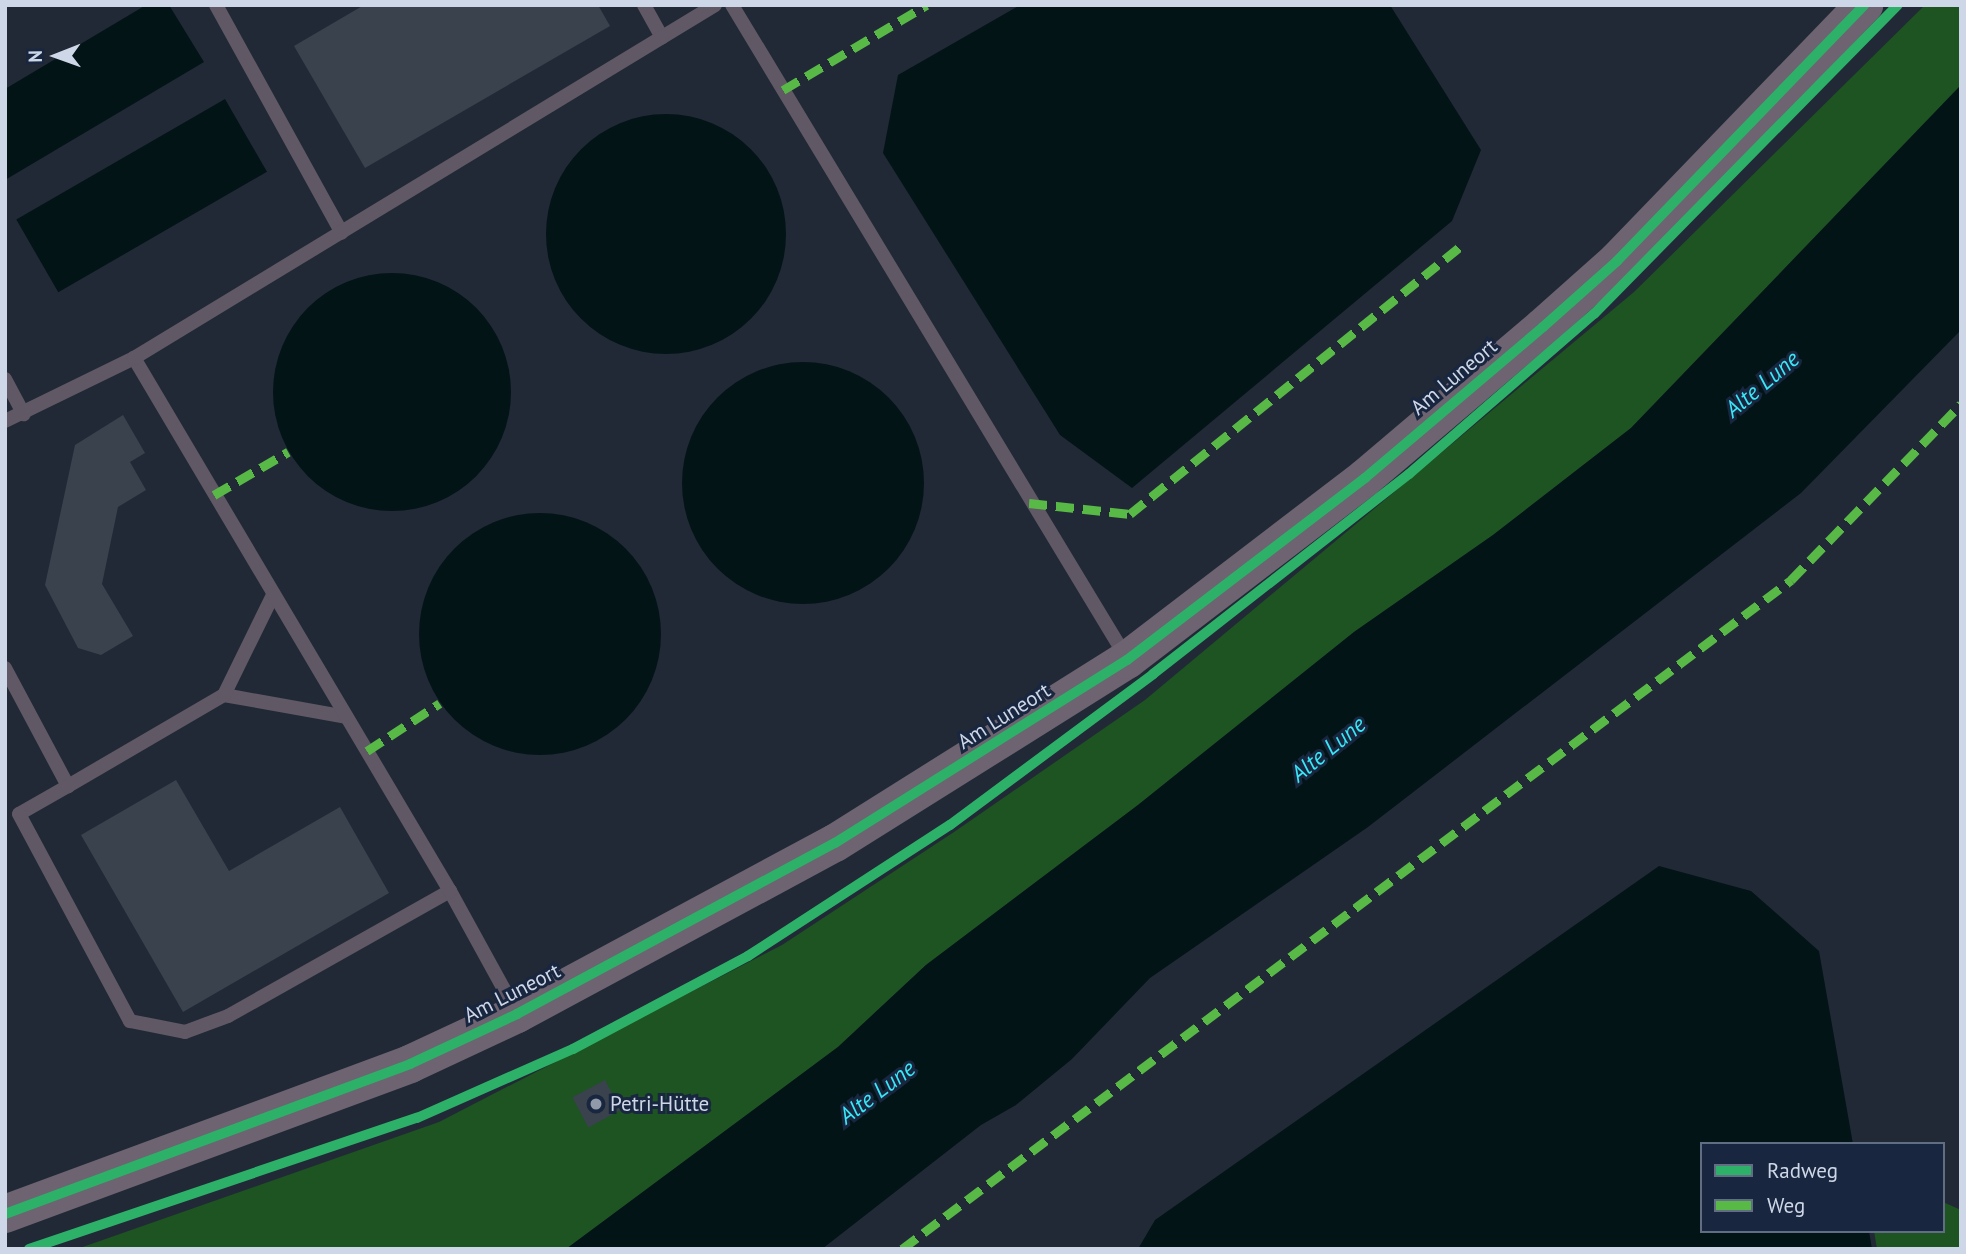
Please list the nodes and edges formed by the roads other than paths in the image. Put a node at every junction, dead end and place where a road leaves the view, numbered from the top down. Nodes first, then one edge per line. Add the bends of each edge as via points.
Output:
1 (216, 5) edge
2 (643, 5) edge
3 (715, 5) edge
4 (732, 5) edge
5 (1864, 5) edge
6 (662, 37) junction
7 (342, 233) junction
8 (134, 358) junction
9 (5, 379) edge
10 (24, 414) junction
11 (5, 421) edge
12 (273, 595) junction
13 (1127, 660) junction
14 (5, 668) edge
15 (224, 695) junction
16 (346, 717) junction
17 (68, 786) junction
18 (450, 891) junction
19 (517, 1014) junction
20 (5, 1214) edge

1 - 7 lane
2 - 6 lane
3 - 6 lane
4 - 13 lane
5 - 13 street, Am Luneort via 1617,261 1552,319 1365,478
6 - 7 lane
7 - 8 lane
8 - 10 lane
8 - 12 lane
9 - 10 lane
10 - 11 lane
12 - 15 lane
12 - 16 lane
13 - 19 street, Am Luneort via 835,843
14 - 17 lane
15 - 16 lane
15 - 17 lane
16 - 18 lane
17 - 18 lane via 19,814 130,1021 184,1031 228,1016
18 - 19 lane
19 - 20 street, Am Luneort via 410,1064

